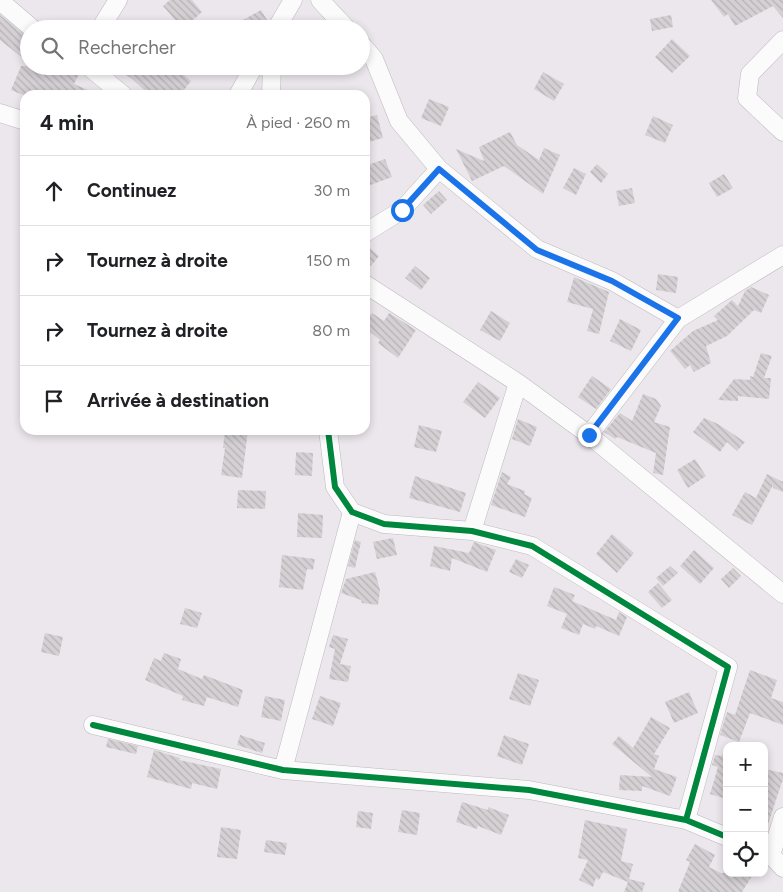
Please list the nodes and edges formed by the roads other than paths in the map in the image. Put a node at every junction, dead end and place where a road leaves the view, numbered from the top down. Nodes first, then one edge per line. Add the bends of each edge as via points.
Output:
1 (118, 0) edge
2 (293, 0) edge
3 (320, 0) edge
4 (0, 1) edge
5 (22, 20) edge
6 (106, 20) edge
7 (281, 20) edge
8 (339, 20) edge
9 (783, 40) edge
10 (370, 54) edge
11 (99, 75) edge
12 (249, 75) edge
13 (272, 75) edge
14 (117, 90) edge
15 (241, 90) edge
16 (271, 90) edge
17 (0, 113) edge
18 (20, 119) edge
19 (783, 132) edge
20 (439, 169) junction
21 (370, 230) edge
22 (783, 255) edge
23 (370, 287) edge
24 (678, 318) junction
25 (518, 383) junction
26 (329, 435) edge
27 (589, 435) junction
28 (352, 512) junction
29 (472, 531) junction
30 (783, 594) edge
31 (92, 725) dead end
32 (283, 770) junction
33 (783, 817) edge
34 (686, 820) junction
35 (723, 835) edge
36 (777, 862) edge

1 - 6 street
2 - 7 street
3 - 8 street
4 - 5 street
9 - 19 street via 750,74 747,98
10 - 20 street via 399,121
11 - 14 street
12 - 15 street
13 - 16 street
17 - 18 street
20 - 21 street via 402,210
20 - 24 street via 537,250 612,281
22 - 24 street
23 - 25 street
24 - 27 street
25 - 27 street
25 - 29 street
26 - 28 street via 335,487
27 - 30 street
28 - 29 street via 384,524
28 - 32 street
29 - 34 street via 532,546 728,667
31 - 32 street
32 - 34 street via 529,790
33 - 36 street
34 - 35 street

